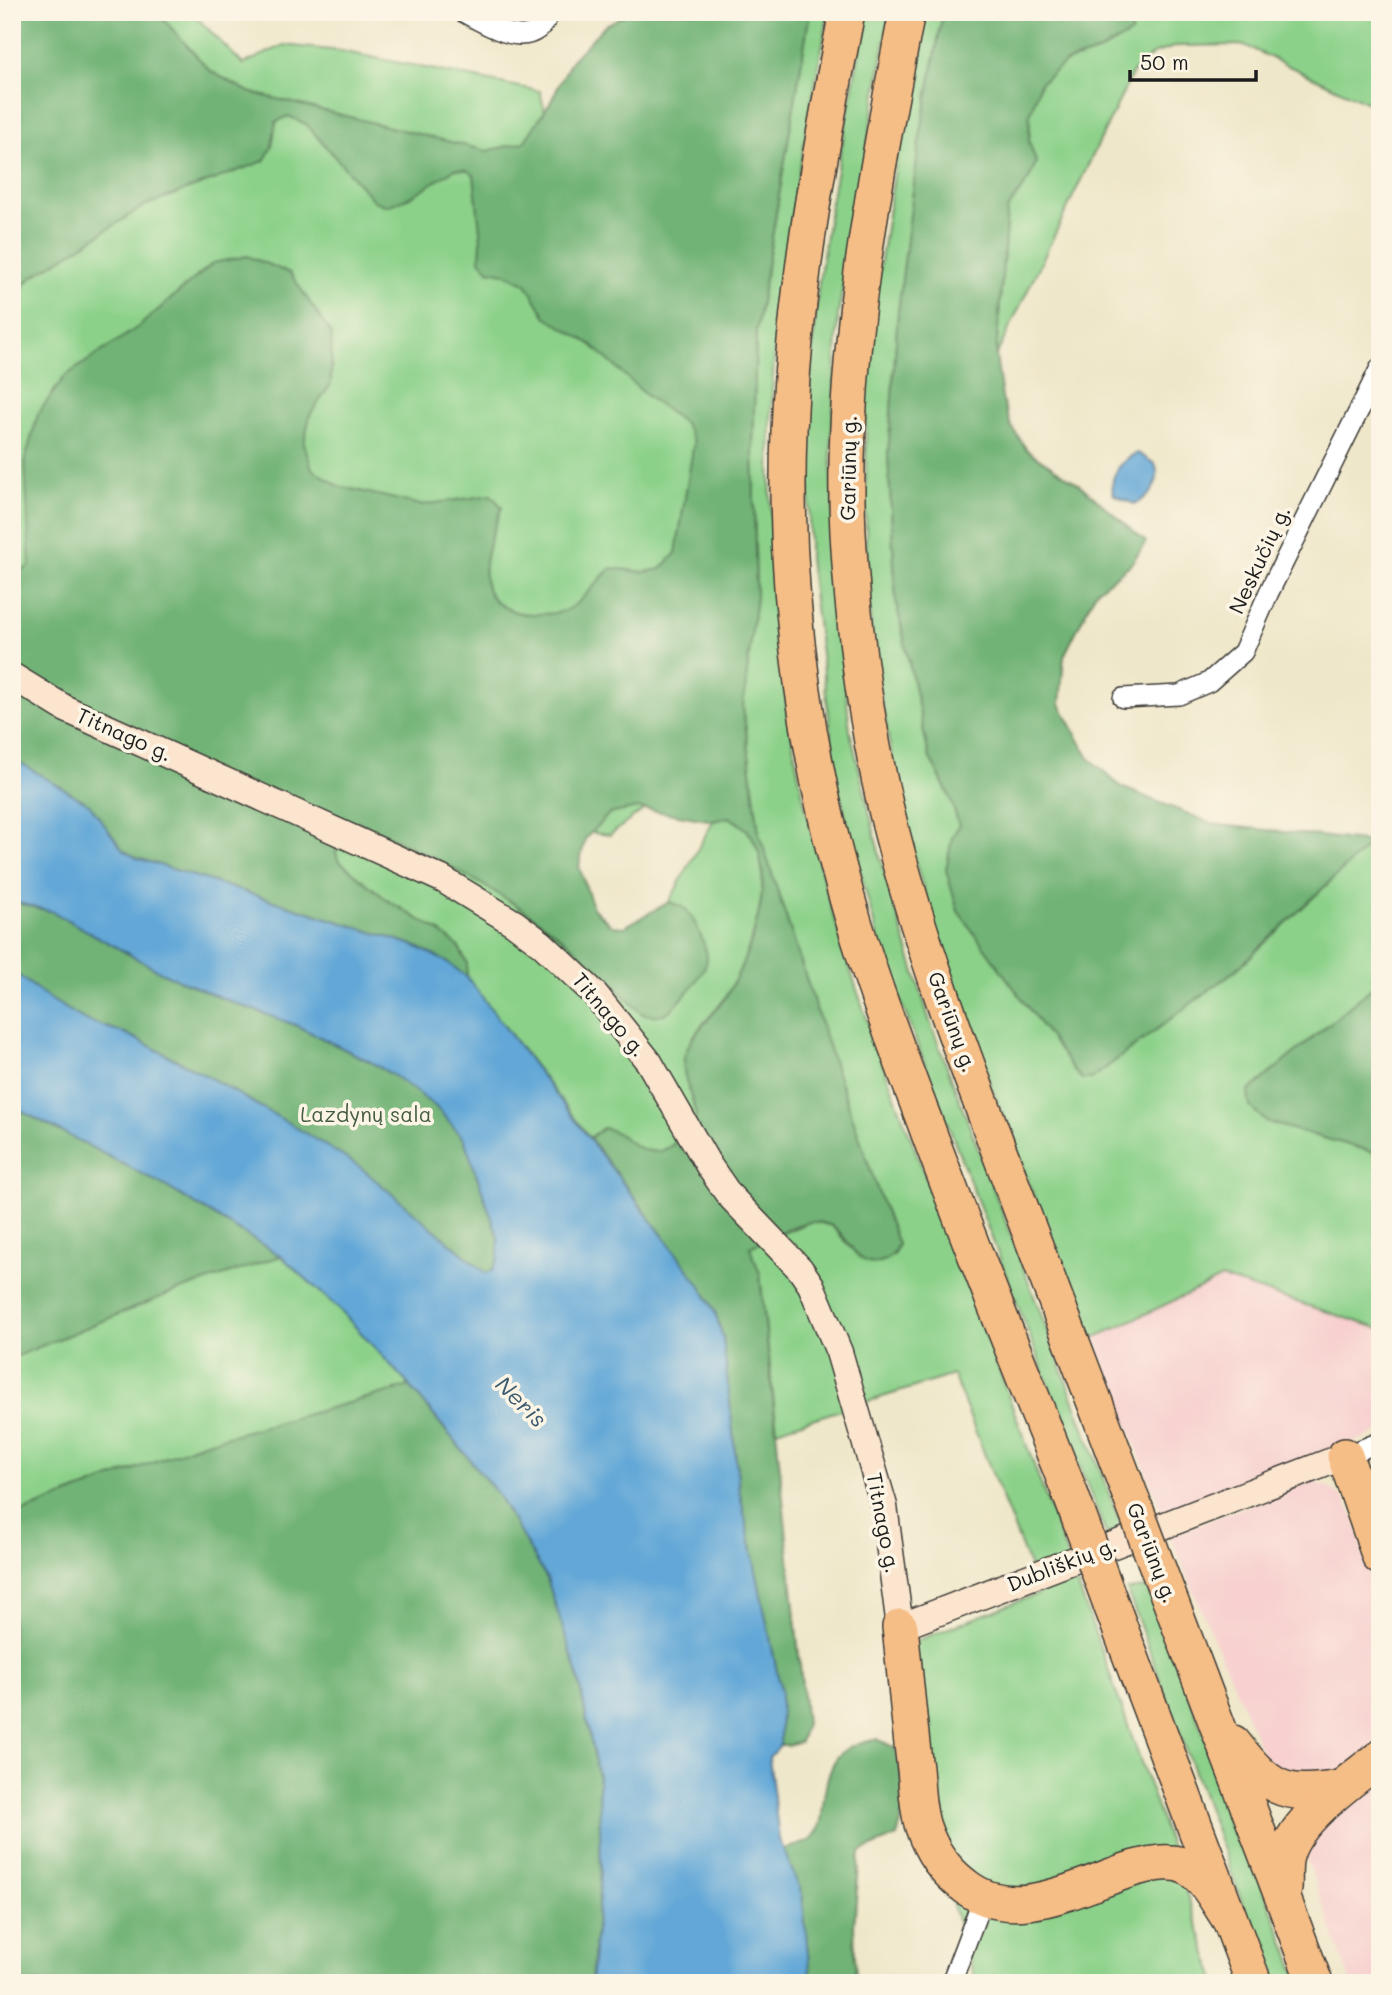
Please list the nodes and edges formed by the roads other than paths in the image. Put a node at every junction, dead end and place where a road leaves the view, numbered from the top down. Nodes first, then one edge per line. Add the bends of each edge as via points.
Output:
1 (463, 12) edge
2 (551, 12) edge
3 (847, 12) edge
4 (907, 12) edge
5 (1380, 368) edge
6 (12, 676) edge
7 (1123, 698) dead end
8 (1380, 1442) edge
9 (1345, 1456) junction
10 (1380, 1558) edge
11 (900, 1627) junction
12 (1219, 1724) junction
13 (1380, 1758) edge
14 (1171, 1766) junction
15 (1339, 1788) junction
16 (1111, 1876) junction
17 (1284, 1896) junction
18 (983, 1898) junction
19 (1230, 1920) junction
20 (951, 1983) edge
21 (1254, 1983) edge
22 (1315, 1983) edge

1 - 2 street via 501,30 527,35 541,28
3 - 14 highway, bridge via 805,244 790,396 792,573 822,800 869,967
4 - 12 highway, Gariūnų g., bridge via 861,272 847,438 854,615 866,707 897,853 921,934
5 - 7 street, Neskučių g. via 1243,652 1209,682 1179,695
6 - 11 street, Titnago g. via 66,709 442,879 514,923 594,993 649,1062 729,1195 811,1285 838,1352 884,1506
8 - 9 street, Dubliškių g.
9 - 10 highway
9 - 11 street, Dubliškių g.
11 - 18 highway via 922,1823 948,1871
12 - 15 highway via 1256,1772 1271,1783 1295,1793
12 - 17 highway, Gariūnų g.
13 - 15 highway
14 - 16 highway via 1178,1819 1171,1836 1158,1851
14 - 19 highway
15 - 17 highway via 1293,1839 1285,1857
16 - 18 highway via 1038,1901 1010,1905
16 - 19 highway via 1160,1862 1181,1865 1196,1873
17 - 22 highway, Gariūnų g.
18 - 20 street
19 - 21 highway

